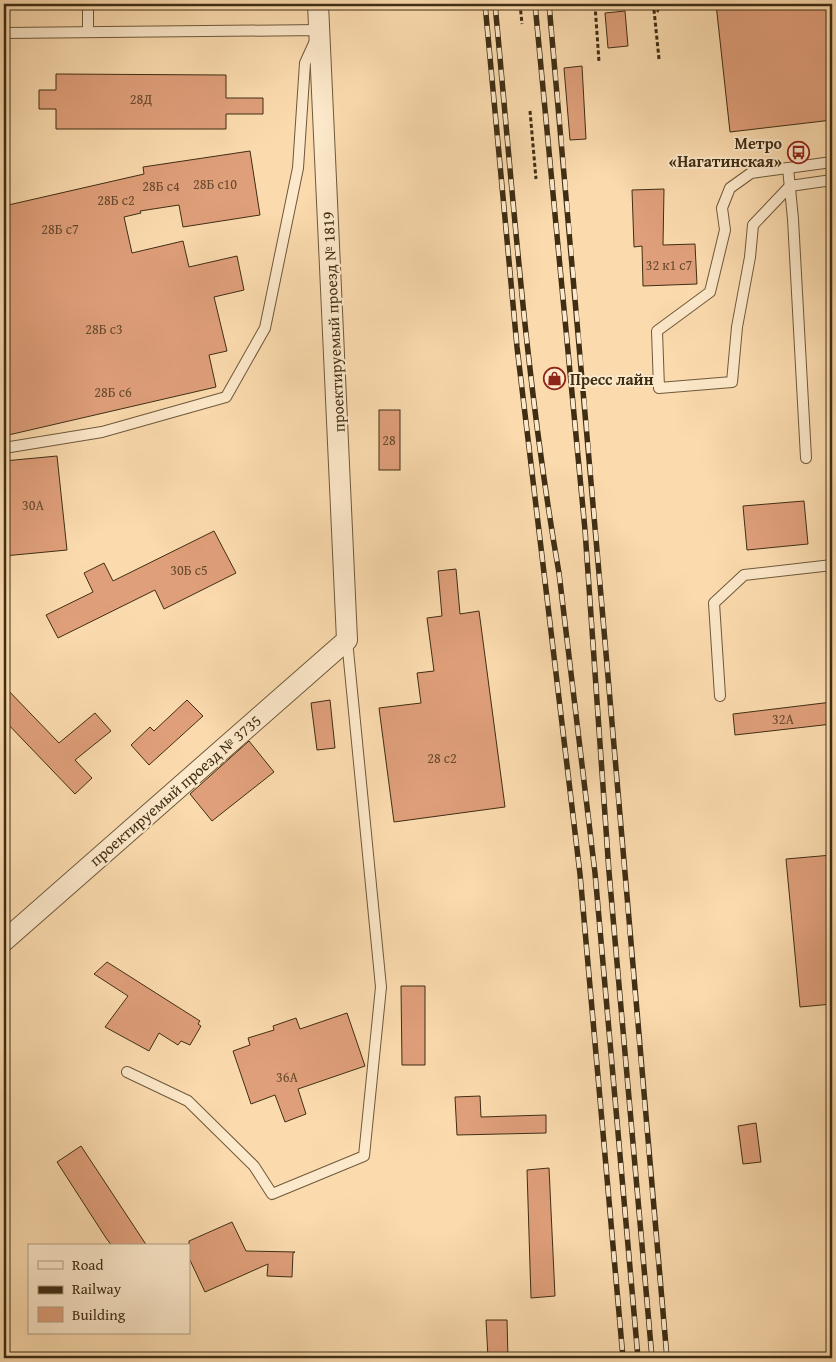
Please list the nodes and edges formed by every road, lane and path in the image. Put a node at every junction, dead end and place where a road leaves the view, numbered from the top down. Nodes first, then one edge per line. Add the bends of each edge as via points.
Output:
1 (88, 4) edge
2 (318, 4) edge
3 (520, 4) edge
4 (595, 5) edge
5 (659, 10) dead end
6 (522, 24) dead end
7 (320, 30) junction
8 (88, 32) junction
9 (4, 33) edge
10 (659, 59) dead end
11 (598, 62) dead end
12 (530, 111) dead end
13 (832, 162) edge
14 (788, 168) junction
15 (536, 179) dead end
16 (832, 180) edge
17 (790, 186) junction
18 (830, 214) dead end
19 (832, 227) edge
20 (4, 448) edge
21 (806, 458) dead end
22 (832, 565) edge
23 (347, 640) junction
24 (720, 696) dead end
25 (4, 941) edge
26 (127, 1072) dead end

1 - 8 lane
2 - 7 street, проектируемый проезд № 1819
3 - 6 path
4 - 11 path
5 - 10 path via 654,10
7 - 8 lane
7 - 20 lane via 304,63 298,168 265,328 226,397 102,432
7 - 23 street, проектируемый проезд № 1819
8 - 9 lane
12 - 15 path
13 - 14 lane
14 - 17 lane
14 - 17 lane via 751,173 730,188 722,208 726,230 710,292 657,331 659,388 732,382 753,225
16 - 17 lane
17 - 21 lane
18 - 19 path
22 - 24 lane via 744,575 714,603
23 - 25 street, проектируемый проезд № 3735
23 - 26 lane via 381,987 364,1156 272,1194 254,1166 188,1101

